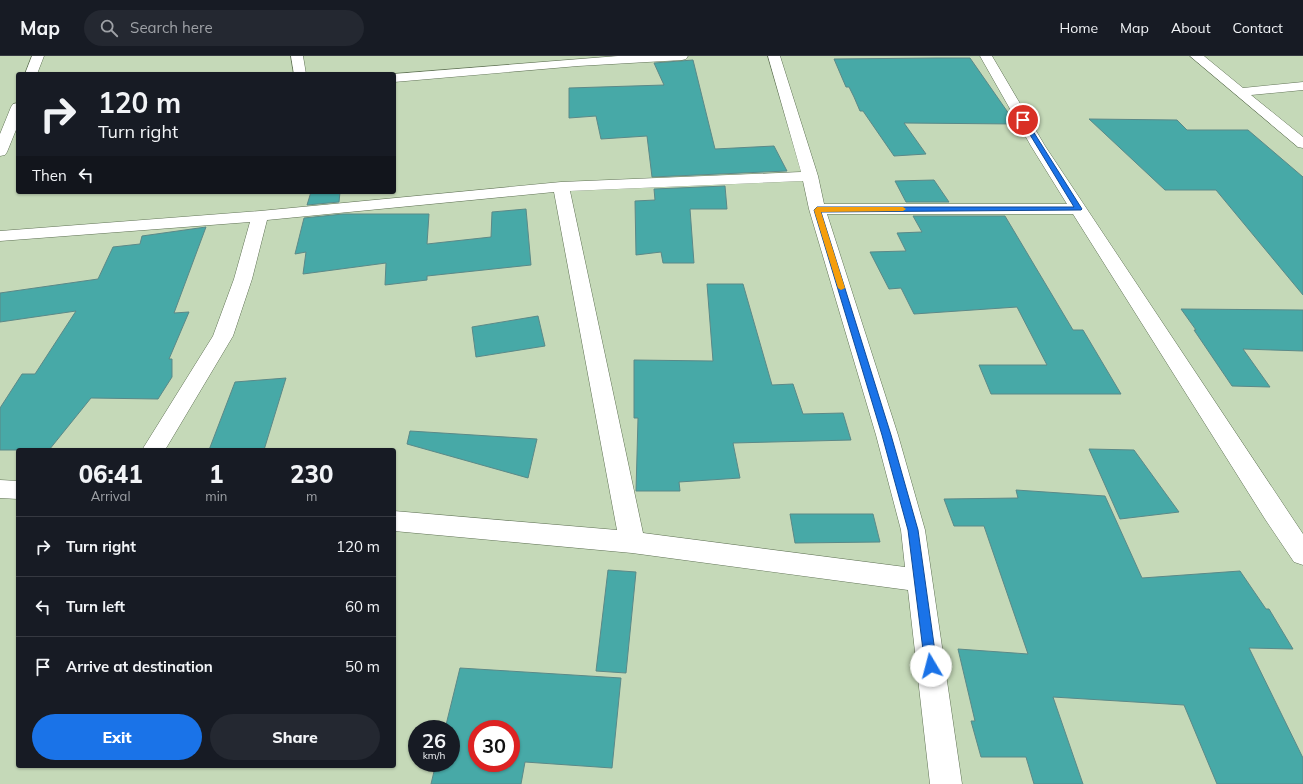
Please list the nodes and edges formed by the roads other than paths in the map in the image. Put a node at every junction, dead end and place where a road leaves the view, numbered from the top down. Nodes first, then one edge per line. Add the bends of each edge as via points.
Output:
1 (38, 56) edge
2 (297, 56) edge
3 (682, 56) edge
4 (774, 56) edge
5 (986, 56) edge
6 (1196, 56) edge
7 (32, 72) edge
8 (300, 72) edge
9 (396, 78) edge
10 (1303, 86) edge
11 (1240, 92) junction
12 (12, 115) edge
13 (1303, 144) edge
14 (0, 152) edge
15 (810, 176) junction
16 (560, 186) junction
17 (1078, 209) junction
18 (817, 210) junction
19 (260, 216) junction
20 (0, 236) edge
21 (154, 448) edge
22 (0, 489) edge
23 (16, 490) edge
24 (396, 521) edge
25 (632, 542) junction
26 (1303, 554) edge
27 (919, 580) junction
28 (946, 784) edge

1 - 7 street
2 - 8 street
3 - 9 street
4 - 15 street
5 - 17 street
6 - 11 street
10 - 11 street
11 - 13 street
12 - 14 street
15 - 16 street
15 - 18 street
16 - 19 street
16 - 25 street
17 - 18 street
17 - 26 street via 1269,506
18 - 27 street via 887,435 913,530
19 - 20 street
19 - 21 street via 243,279 223,336
22 - 23 street
24 - 25 street
25 - 27 street
27 - 28 street

